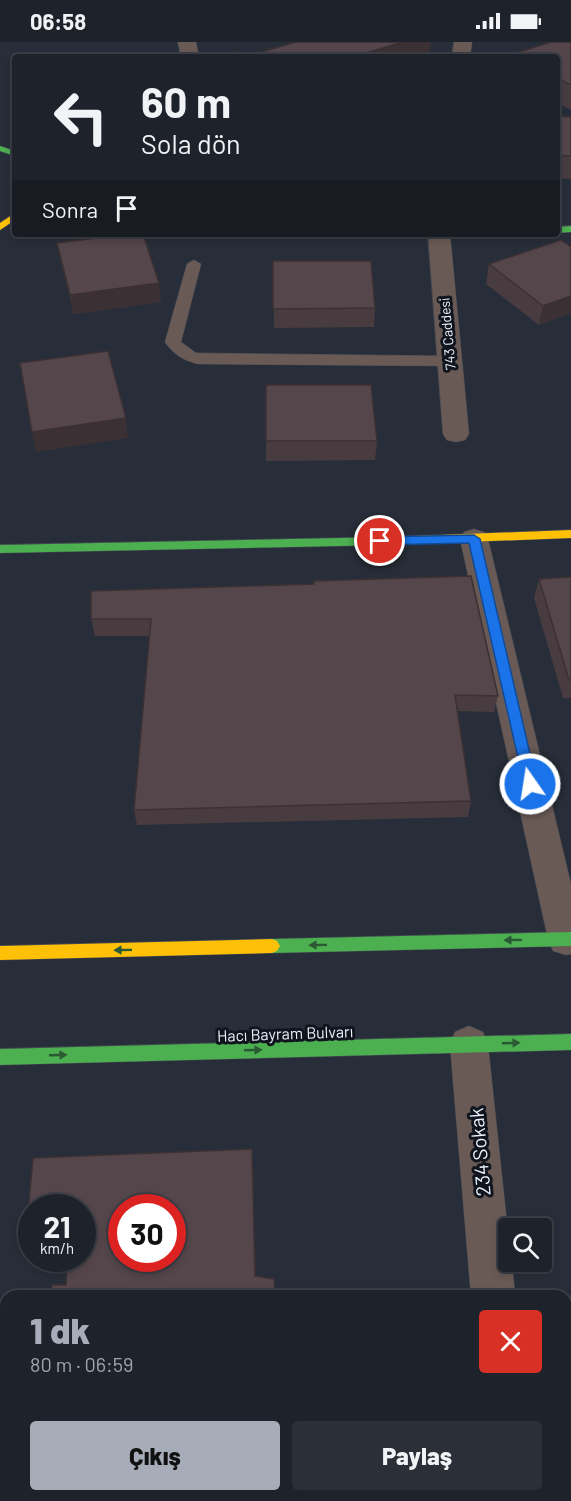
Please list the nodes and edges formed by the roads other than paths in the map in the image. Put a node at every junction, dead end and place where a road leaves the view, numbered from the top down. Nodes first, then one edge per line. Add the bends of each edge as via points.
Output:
1 (439, 237) edge
2 (194, 264) dead end
3 (450, 361) junction
4 (456, 434) dead end
5 (571, 534) edge
6 (474, 539) junction
7 (0, 549) edge
8 (569, 939) edge
9 (0, 953) edge
10 (571, 1042) edge
11 (469, 1045) junction
12 (0, 1057) edge
13 (492, 1290) edge

1 - 3 street, 743 Caddesi
2 - 3 lane via 173,342 190,357
3 - 4 street, 743 Caddesi
5 - 6 main road
6 - 7 main road
6 - 8 street
8 -> 9 main road
11 -> 10 main road, Hacı Bayram Bulvarı
12 -> 11 main road, Hacı Bayram Bulvarı
11 - 13 street, 234 Sokak

